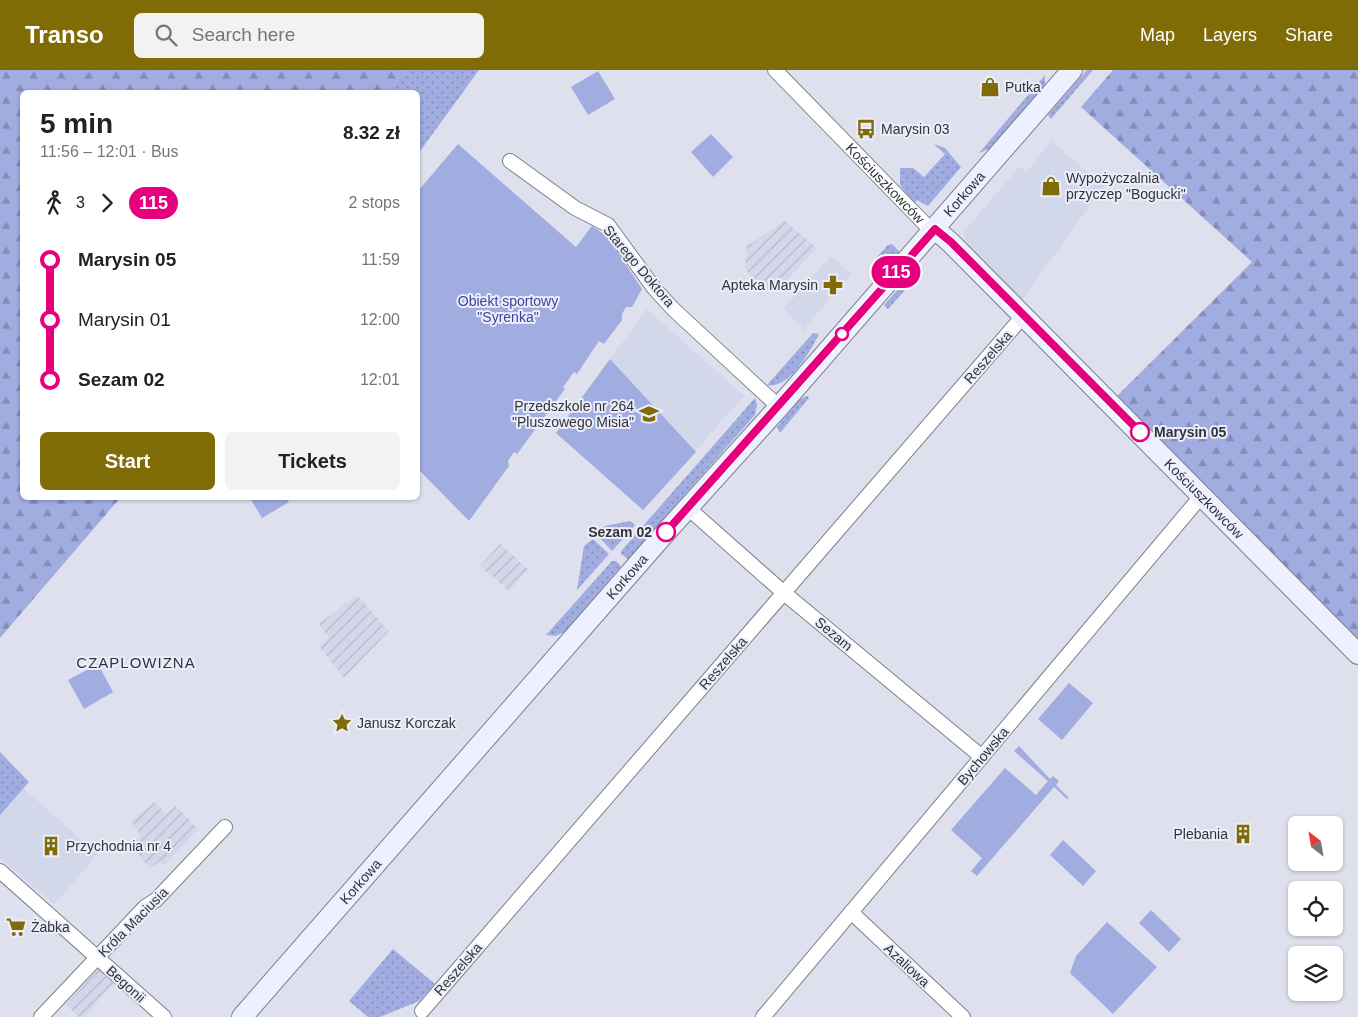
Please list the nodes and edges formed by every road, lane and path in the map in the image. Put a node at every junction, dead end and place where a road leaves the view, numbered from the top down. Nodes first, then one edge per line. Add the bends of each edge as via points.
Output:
1 (775, 70) edge
2 (1072, 70) edge
3 (510, 161) dead end
4 (935, 229) junction
5 (1024, 315) junction
6 (779, 407) junction
7 (1202, 494) junction
8 (688, 508) junction
9 (784, 593) junction
10 (1358, 654) edge
11 (982, 758) junction
12 (225, 827) dead end
13 (0, 871) edge
14 (851, 912) junction
15 (96, 958) junction
16 (422, 1011) dead end
17 (41, 1017) edge
18 (164, 1017) edge
19 (242, 1017) edge
20 (762, 1017) edge
21 (963, 1017) edge

1 - 4 street, Kościuszkowców via 925,224
2 - 4 street, Korkowa
3 - 6 street, Starego Doktora via 575,208 608,225 654,288
4 - 5 street, Kościuszkowców
4 - 6 street, Korkowa
5 - 7 street, Kościuszkowców
5 - 9 street, Reszelska
6 - 8 street, Korkowa
7 - 10 street, Kościuszkowców
7 - 11 street, Bychowska
8 - 9 street, Sezam
8 - 19 street, Korkowa
9 - 11 street, Sezam
9 - 16 street, Reszelska
11 - 14 street, Bychowska
12 - 15 street, Króla Maciusia
13 - 15 street, Begonii
14 - 20 street, Bychowska
14 - 21 street, Azaliowa
15 - 17 street, Króla Maciusia
15 - 18 street, Begonii

